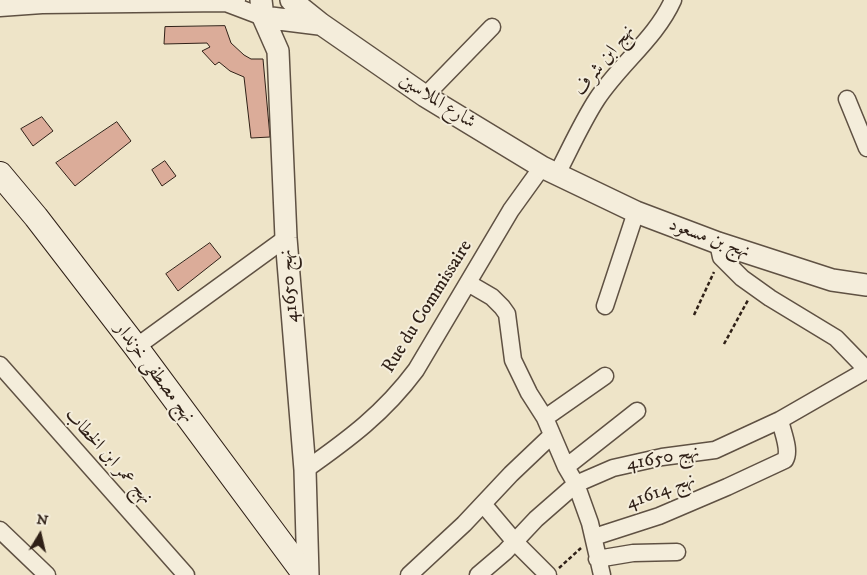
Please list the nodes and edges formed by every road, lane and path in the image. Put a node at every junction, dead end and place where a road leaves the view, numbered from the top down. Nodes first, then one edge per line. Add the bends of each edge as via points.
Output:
1 (673, 0) edge
2 (231, 1) edge
3 (44, 2) edge
4 (287, 6) edge
5 (0, 8) edge
6 (262, 8) edge
7 (492, 27) dead end
8 (278, 51) junction
9 (425, 96) junction
10 (847, 99) dead end
11 (867, 148) edge
12 (549, 170) junction
13 (0, 174) edge
14 (636, 212) junction
15 (286, 238) junction
16 (719, 250) junction
17 (468, 283) junction
18 (867, 285) edge
19 (755, 288) junction
20 (605, 306) dead end
21 (694, 316) dead end
22 (724, 344) dead end
23 (136, 347) junction
24 (0, 365) edge
25 (867, 370) edge
26 (605, 376) dead end
27 (637, 411) dead end
28 (545, 418) junction
29 (780, 420) junction
30 (552, 436) junction
31 (566, 467) junction
32 (305, 470) junction
33 (576, 484) junction
34 (483, 504) junction
35 (0, 530) edge
36 (594, 538) junction
37 (516, 542) junction
38 (677, 552) dead end
39 (597, 559) junction
40 (554, 572) edge
41 (47, 575) edge
42 (186, 575) edge
43 (306, 575) edge
44 (408, 575) edge
45 (478, 575) edge
46 (602, 575) edge

1 - 12 street, نهج ابن شرف via 661,21 598,98
2 - 3 street
2 - 6 street
3 - 5 street
4 - 6 street, شارع الملاسين
4 - 8 street
4 - 9 street, شارع الملاسين via 321,24
6 - 8 street, نهج 41650
7 - 9 street
8 - 15 street, نهج 41650
9 - 12 street, شارع الملاسين
10 - 11 street
12 - 14 street, نهج بن مسعود
12 - 17 street, Rue du Commissaire via 511,210
13 - 23 main road, نهج مصطفى خزندار
14 - 16 street, نهج بن مسعود
14 - 20 street
15 - 23 street
15 - 32 street, نهج 41650
16 - 18 street, نهج بن مسعود via 832,280
16 - 19 street via 742,278
16 - 21 path
17 - 28 street via 492,297 507,314 513,360
17 - 32 street, Rue du Commissaire via 400,391 351,438
19 - 22 path
19 - 25 street via 836,338
23 - 43 main road, نهج مصطفى خزندار
24 - 42 street, نهج عمر ابن الخطاب
25 - 29 street, نهج 41650
26 - 28 street
27 - 31 street
28 - 30 street
29 - 33 street, نهج 41650 via 715,450 621,466
29 - 36 street, نهج 41614 via 787,450 785,460 659,516
30 - 31 street
30 - 34 street
31 - 33 street
32 - 43 street, نهج 41650
33 - 36 street
33 - 37 street, نهج 41650 via 536,519
34 - 37 street
34 - 44 street
35 - 41 street
36 - 39 street
36 - 40 path
37 - 40 street
37 - 45 street, نهج 41650
38 - 39 street via 633,553
39 - 46 street

